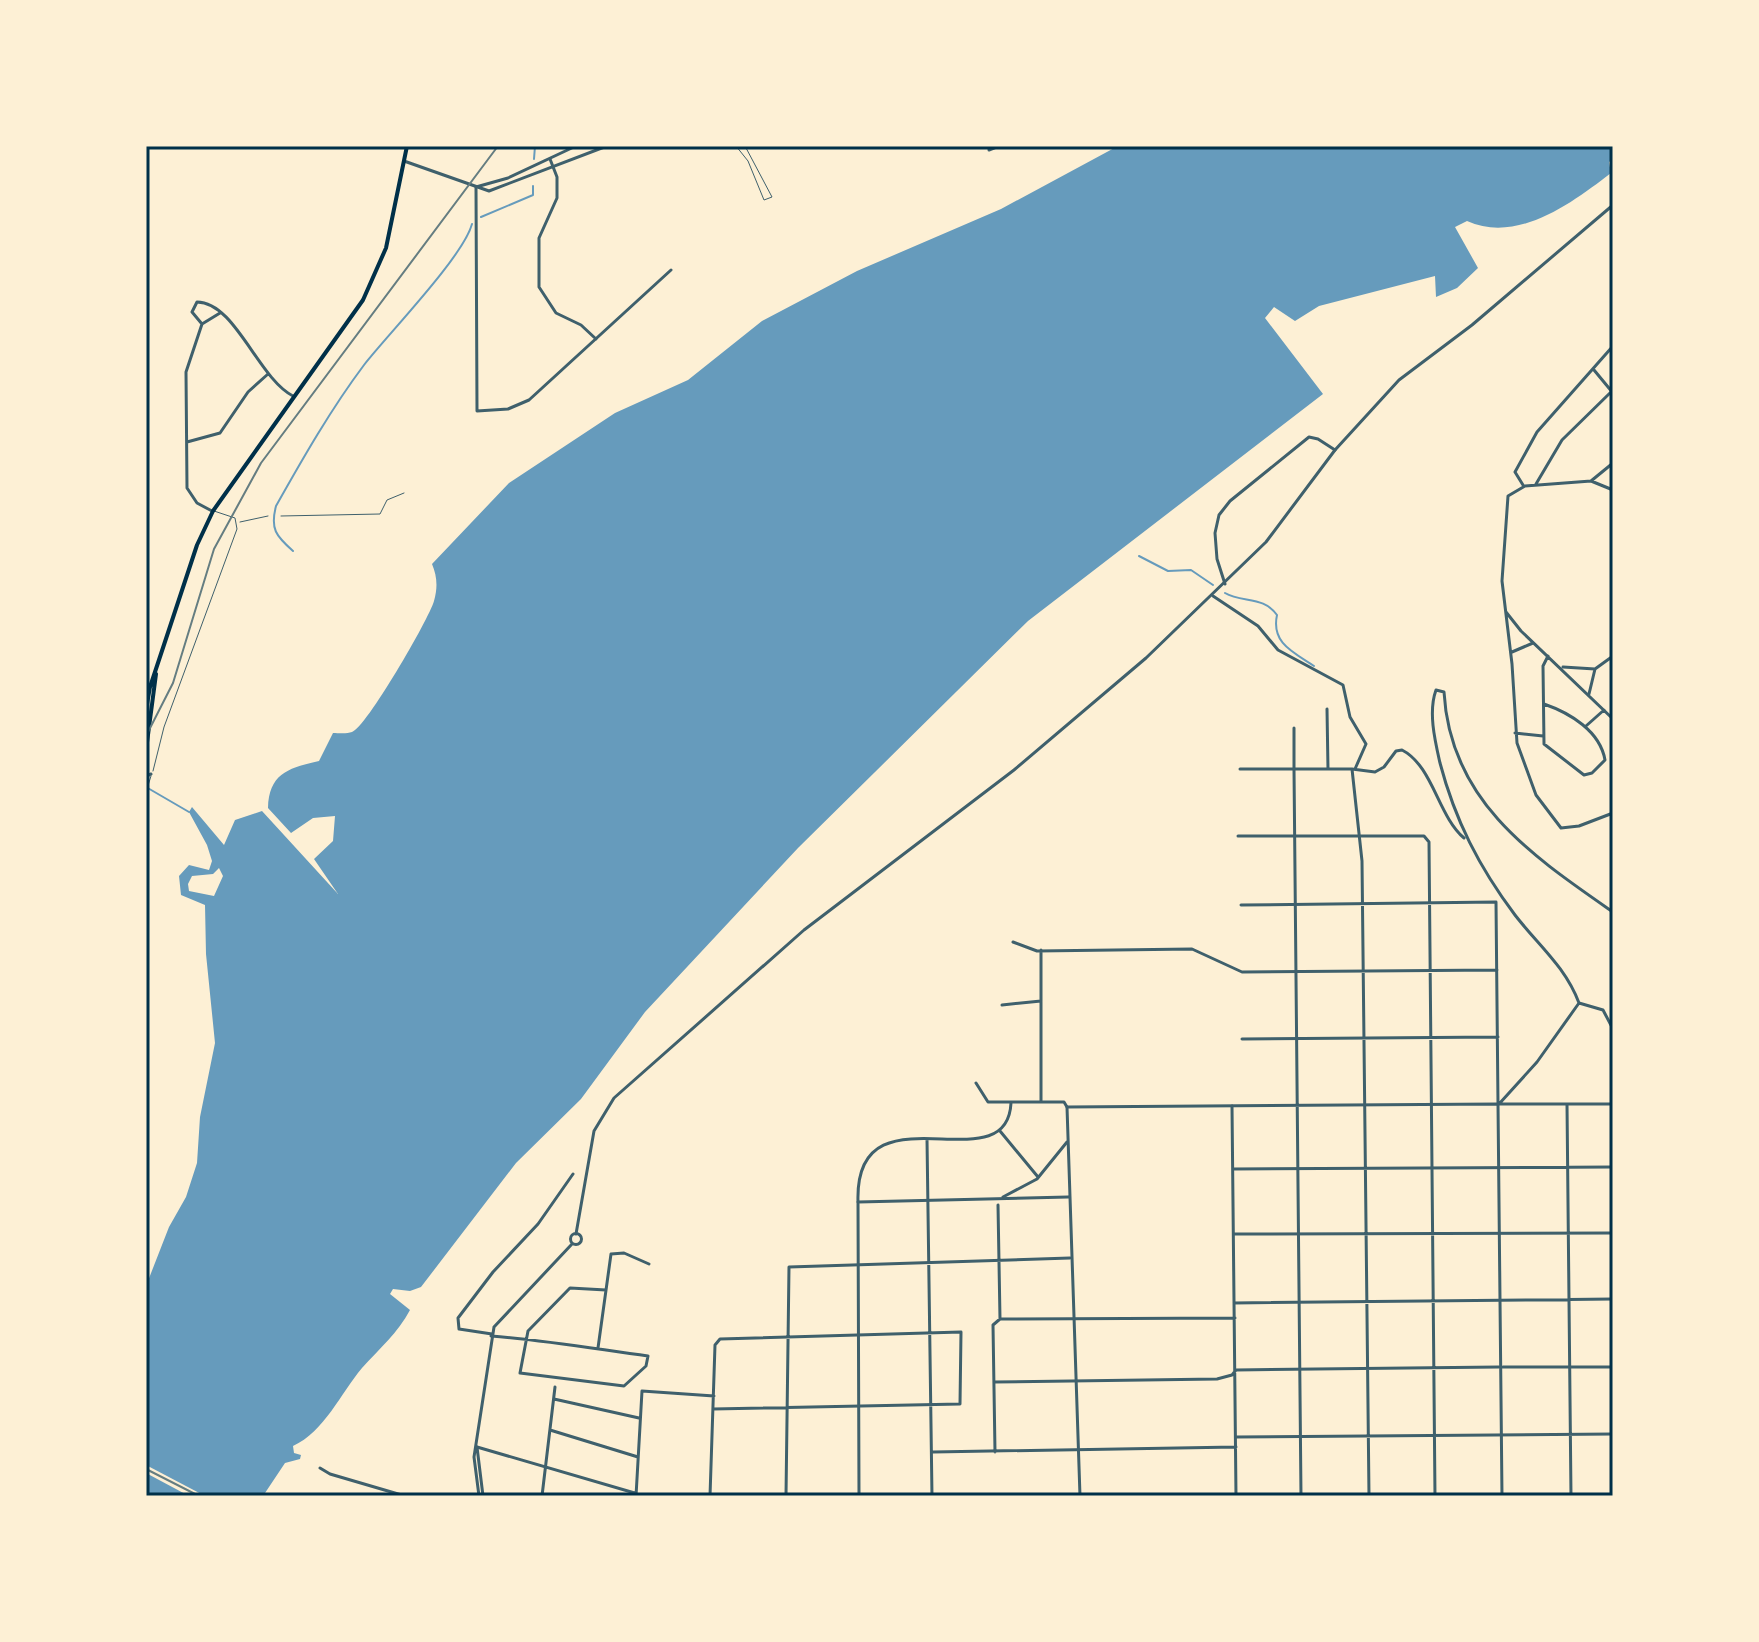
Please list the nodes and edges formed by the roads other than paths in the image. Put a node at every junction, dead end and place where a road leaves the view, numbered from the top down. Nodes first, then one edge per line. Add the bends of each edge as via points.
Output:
1 (407, 146) edge
2 (576, 146) edge
3 (607, 146) edge
4 (736, 146) edge
5 (745, 146) edge
6 (989, 146) edge
7 (999, 146) edge
8 (754, 157) junction
9 (549, 159) junction
10 (404, 161) junction
11 (748, 161) junction
12 (553, 168) junction
13 (760, 169) junction
14 (753, 171) junction
15 (765, 181) junction
16 (758, 184) junction
17 (476, 187) junction
18 (1613, 205) edge
19 (671, 270) dead end
20 (220, 313) junction
21 (202, 324) junction
22 (596, 339) junction
23 (1613, 346) edge
24 (1594, 370) junction
25 (268, 374) junction
26 (1612, 393) edge
27 (293, 396) junction
28 (187, 442) junction
29 (1335, 450) junction
30 (1613, 463) edge
31 (1591, 481) junction
32 (1536, 485) junction
33 (1525, 486) junction
34 (1613, 490) edge
35 (404, 493) dead end
36 (213, 511) junction
37 (268, 516) dead end
38 (281, 516) dead end
39 (238, 522) junction
40 (1225, 584) junction
41 (1213, 596) junction
42 (1506, 612) junction
43 (1533, 643) junction
44 (1511, 653) junction
45 (1548, 656) junction
46 (1613, 656) edge
47 (1560, 666) junction
48 (1595, 669) junction
49 (153, 688) junction
50 (1589, 694) junction
51 (1544, 704) junction
52 (1327, 709) dead end
53 (146, 710) edge
54 (1604, 710) junction
55 (1612, 718) edge
56 (1586, 726) junction
57 (1294, 728) dead end
58 (1515, 733) junction
59 (1543, 736) junction
60 (146, 750) edge
61 (1240, 769) dead end
62 (1294, 769) junction
63 (1328, 769) junction
64 (1354, 769) junction
65 (149, 776) edge
66 (146, 792) edge
67 (1613, 813) edge
68 (1238, 836) dead end
69 (1360, 836) junction
70 (1295, 837) junction
71 (1464, 838) junction
72 (1430, 903) junction
73 (1363, 904) junction
74 (1241, 905) dead end
75 (1295, 905) junction
76 (1613, 912) edge
77 (1013, 942) dead end
78 (1041, 950) junction
79 (1497, 970) junction
80 (1363, 971) junction
81 (1430, 971) junction
82 (1296, 972) junction
83 (1041, 1001) junction
84 (1579, 1003) junction
85 (1002, 1005) dead end
86 (1613, 1029) edge
87 (1498, 1037) junction
88 (1431, 1038) junction
89 (1242, 1039) dead end
90 (1297, 1039) junction
91 (1364, 1039) junction
92 (976, 1083) dead end
93 (1041, 1102) junction
94 (1011, 1103) junction
95 (1432, 1104) junction
96 (1498, 1104) junction
97 (1567, 1104) junction
98 (1613, 1104) edge
99 (1297, 1105) junction
100 (1365, 1105) junction
101 (1232, 1106) junction
102 (1067, 1107) junction
103 (1000, 1131) junction
104 (927, 1139) junction
105 (1067, 1142) junction
106 (1567, 1167) junction
107 (1613, 1167) edge
108 (1365, 1168) junction
109 (1432, 1168) junction
110 (1499, 1168) junction
111 (1233, 1169) junction
112 (1298, 1169) junction
113 (573, 1174) dead end
114 (1039, 1178) junction
115 (1069, 1197) junction
116 (999, 1198) junction
117 (928, 1200) junction
118 (858, 1202) junction
119 (998, 1205) dead end
120 (1568, 1233) junction
121 (1613, 1233) edge
122 (576, 1234) junction
123 (1234, 1234) junction
124 (1433, 1234) junction
125 (1500, 1234) junction
126 (1299, 1235) junction
127 (1366, 1235) junction
128 (572, 1244) junction
129 (1070, 1258) junction
130 (999, 1260) junction
131 (930, 1262) junction
132 (859, 1263) junction
133 (649, 1264) dead end
134 (606, 1290) junction
135 (1613, 1299) edge
136 (1500, 1300) junction
137 (1569, 1300) junction
138 (1434, 1301) junction
139 (1299, 1302) junction
140 (1367, 1302) junction
141 (1234, 1303) junction
142 (1235, 1318) junction
143 (1000, 1319) junction
144 (1075, 1320) junction
145 (931, 1333) junction
146 (860, 1334) junction
147 (492, 1335) junction
148 (788, 1336) junction
149 (524, 1339) junction
150 (598, 1349) junction
151 (1503, 1367) junction
152 (1570, 1367) junction
153 (1613, 1367) edge
154 (1434, 1368) junction
155 (1367, 1369) junction
156 (1236, 1370) junction
157 (1300, 1370) junction
158 (1079, 1381) junction
159 (994, 1382) junction
160 (555, 1387) dead end
161 (714, 1396) junction
162 (554, 1399) junction
163 (933, 1403) junction
164 (861, 1406) junction
165 (787, 1407) junction
166 (713, 1409) junction
167 (639, 1418) junction
168 (550, 1430) junction
169 (1503, 1434) junction
170 (1571, 1434) junction
171 (1613, 1434) edge
172 (1435, 1435) junction
173 (1301, 1436) junction
174 (1368, 1436) junction
175 (1236, 1437) junction
176 (477, 1447) junction
177 (1236, 1447) junction
178 (1080, 1450) junction
179 (933, 1452) junction
180 (995, 1452) junction
181 (638, 1457) junction
182 (545, 1466) junction
183 (320, 1468) dead end
184 (636, 1495) edge
185 (405, 1496) edge
186 (481, 1496) edge
187 (542, 1496) edge
188 (645, 1496) edge
189 (710, 1496) edge
190 (786, 1496) edge
191 (859, 1496) edge
192 (932, 1496) edge
193 (1080, 1496) edge
194 (1236, 1496) edge
195 (1301, 1496) edge
196 (1369, 1496) edge
197 (1435, 1496) edge
198 (1502, 1496) edge
199 (1571, 1496) edge

1 - 10 main road
2 - 9 street
3 - 12 street
4 - 11 lane
5 - 8 lane
6 - 7 street
8 - 11 lane
8 - 13 lane
9 - 12 street
9 - 17 street
10 - 17 street
10 - 27 main road via 381,265 359,306
11 - 14 lane
12 - 17 street via 500,190
12 - 22 street via 557,198 539,238 539,287 556,313
13 - 14 lane
13 - 15 lane
14 - 16 lane
15 - 16 lane
15 - 16 lane via 772,197 764,200
17 - 22 street via 477,411 508,409 529,400
18 - 29 street via 1399,380
19 - 22 street
20 - 21 street
20 - 21 street via 209,303 195,303 192,312
20 - 25 street
21 - 28 street via 186,372
23 - 24 street
24 - 26 street
24 - 33 street via 1537,432 1515,472
25 - 27 street
25 - 28 street via 248,392 220,433
26 - 32 street via 1562,440
27 - 36 main road
28 - 36 street via 187,490
29 - 40 street via 1276,531
29 - 40 street via 1309,437 1226,505 1215,533
30 - 31 street
31 - 32 street
31 - 34 street
32 - 33 street
33 - 42 street via 1508,496 1505,513
35 - 38 lane via 387,500 380,514
36 - 39 lane
36 - 49 main road via 197,545
37 - 39 lane
39 - 65 lane
40 - 41 street
41 - 64 street via 1260,629 1278,650 1343,685 1350,717 1366,744
41 - 122 street via 1014,770 804,930 620,1092 598,1121
42 - 43 street
42 - 44 street
43 - 44 street
43 - 45 street
44 - 58 street
45 - 47 street
45 - 51 street via 1543,666
46 - 48 street
47 - 48 street
47 - 50 street
48 - 50 street
49 - 53 main road
49 - 60 main road
50 - 54 street
51 - 56 street
51 - 59 street
52 - 63 street
54 - 55 street
54 - 56 street
56 - 59 street via 1601,744 1605,760 1588,775 1546,747
57 - 62 street
58 - 59 street
58 - 67 street via 1536,795 1555,823 1565,828
61 - 62 street
62 - 63 street
62 - 70 street
63 - 64 street
64 - 69 street
64 - 71 street via 1377,772 1396,751 1405,751
65 - 66 lane
68 - 70 street
69 - 70 street
69 - 72 street via 1424,836 1429,842
69 - 73 street
70 - 75 street
71 - 76 street via 1437,751 1433,704 1439,689 1444,692 1451,742 1485,804 1532,855
71 - 84 street via 1502,898 1558,963
72 - 73 street
72 - 79 street via 1496,902
72 - 81 street
73 - 75 street
73 - 80 street
74 - 75 street
75 - 82 street
77 - 78 street
78 - 82 street via 1192,949 1242,972
78 - 83 street
79 - 81 street
79 - 87 street
80 - 81 street
80 - 82 street
80 - 91 street
81 - 88 street
82 - 90 street
83 - 85 street
83 - 93 street
84 - 86 street via 1603,1010
84 - 96 street via 1537,1062
87 - 88 street
87 - 96 street
88 - 91 street
88 - 95 street
89 - 90 street
90 - 91 street
90 - 99 street
91 - 100 street
92 - 94 street via 988,1102
93 - 94 street
93 - 102 street via 1064,1102
94 - 103 street
95 - 96 street
95 - 100 street
95 - 109 street
96 - 97 street
96 - 110 street
97 - 98 street
97 - 106 street
99 - 100 street
99 - 101 street
99 - 112 street
100 - 108 street
101 - 102 street
101 - 111 street
102 - 105 street
103 - 104 street via 978,1138
103 - 114 street
104 - 117 street
104 - 118 street via 890,1142 872,1152 859,1171
105 - 114 street
105 - 115 street
106 - 107 street
106 - 110 street
106 - 120 street
108 - 109 street
108 - 112 street
108 - 127 street
109 - 110 street
109 - 124 street
110 - 125 street
111 - 112 street
111 - 123 street
112 - 126 street
113 - 147 street via 458,1318 459,1329
114 - 116 street
115 - 116 street
115 - 129 street
116 - 117 street
117 - 118 street
117 - 131 street
118 - 132 street
119 - 130 street
120 - 121 street
120 - 125 street
120 - 137 street
122 - 128 street via 570,1237
122 - 128 street via 581,1243
123 - 126 street
123 - 141 street
124 - 125 street
124 - 127 street
124 - 138 street
125 - 136 street
126 - 127 street
126 - 139 street
127 - 140 street
128 - 147 street via 503,1314
129 - 130 street
129 - 144 street
130 - 131 street
130 - 143 street
131 - 132 street
131 - 145 street
132 - 146 street
132 - 148 street via 794,1265 788,1271
133 - 134 street via 624,1253 611,1254
134 - 149 street via 570,1288
134 - 150 street
135 - 137 street
136 - 137 street
136 - 138 street
136 - 151 street
137 - 152 street
138 - 140 street
138 - 154 street
139 - 140 street
139 - 141 street
139 - 157 street
140 - 155 street
141 - 142 street
142 - 144 street
142 - 156 street
143 - 144 street
143 - 159 street via 993,1325
144 - 158 street
145 - 146 street
145 - 163 street
145 - 163 street via 961,1332 962,1401
146 - 148 street
146 - 164 street
147 - 149 street
147 - 176 street
148 - 161 street via 717,1341
148 - 165 street
149 - 150 street
149 - 150 street via 520,1373 624,1386 646,1366 648,1356
151 - 152 street
151 - 154 street
151 - 169 street
152 - 153 street
152 - 170 street
154 - 155 street
154 - 172 street
155 - 157 street
155 - 174 street
156 - 157 street
156 - 158 street via 1217,1379
156 - 175 street
157 - 173 street
158 - 159 street
158 - 178 street
159 - 180 street
160 - 162 street
161 - 166 street
161 - 167 street via 642,1391
162 - 167 street
162 - 168 street
163 - 164 street
163 - 179 street
164 - 165 street
164 - 191 street
165 - 166 street
165 - 190 street
166 - 189 street
167 - 181 street
168 - 181 street
168 - 182 street
169 - 170 street
169 - 172 street
169 - 198 street
170 - 171 street
170 - 199 street
172 - 174 street
172 - 197 street
173 - 174 street
173 - 175 street
173 - 195 street
174 - 196 street
175 - 177 street
176 - 182 street
176 - 186 street
177 - 178 street
177 - 194 street
178 - 180 street
178 - 193 street
179 - 180 street
179 - 192 street
181 - 184 street
182 - 184 street
182 - 187 street
183 - 185 street
184 - 188 street

